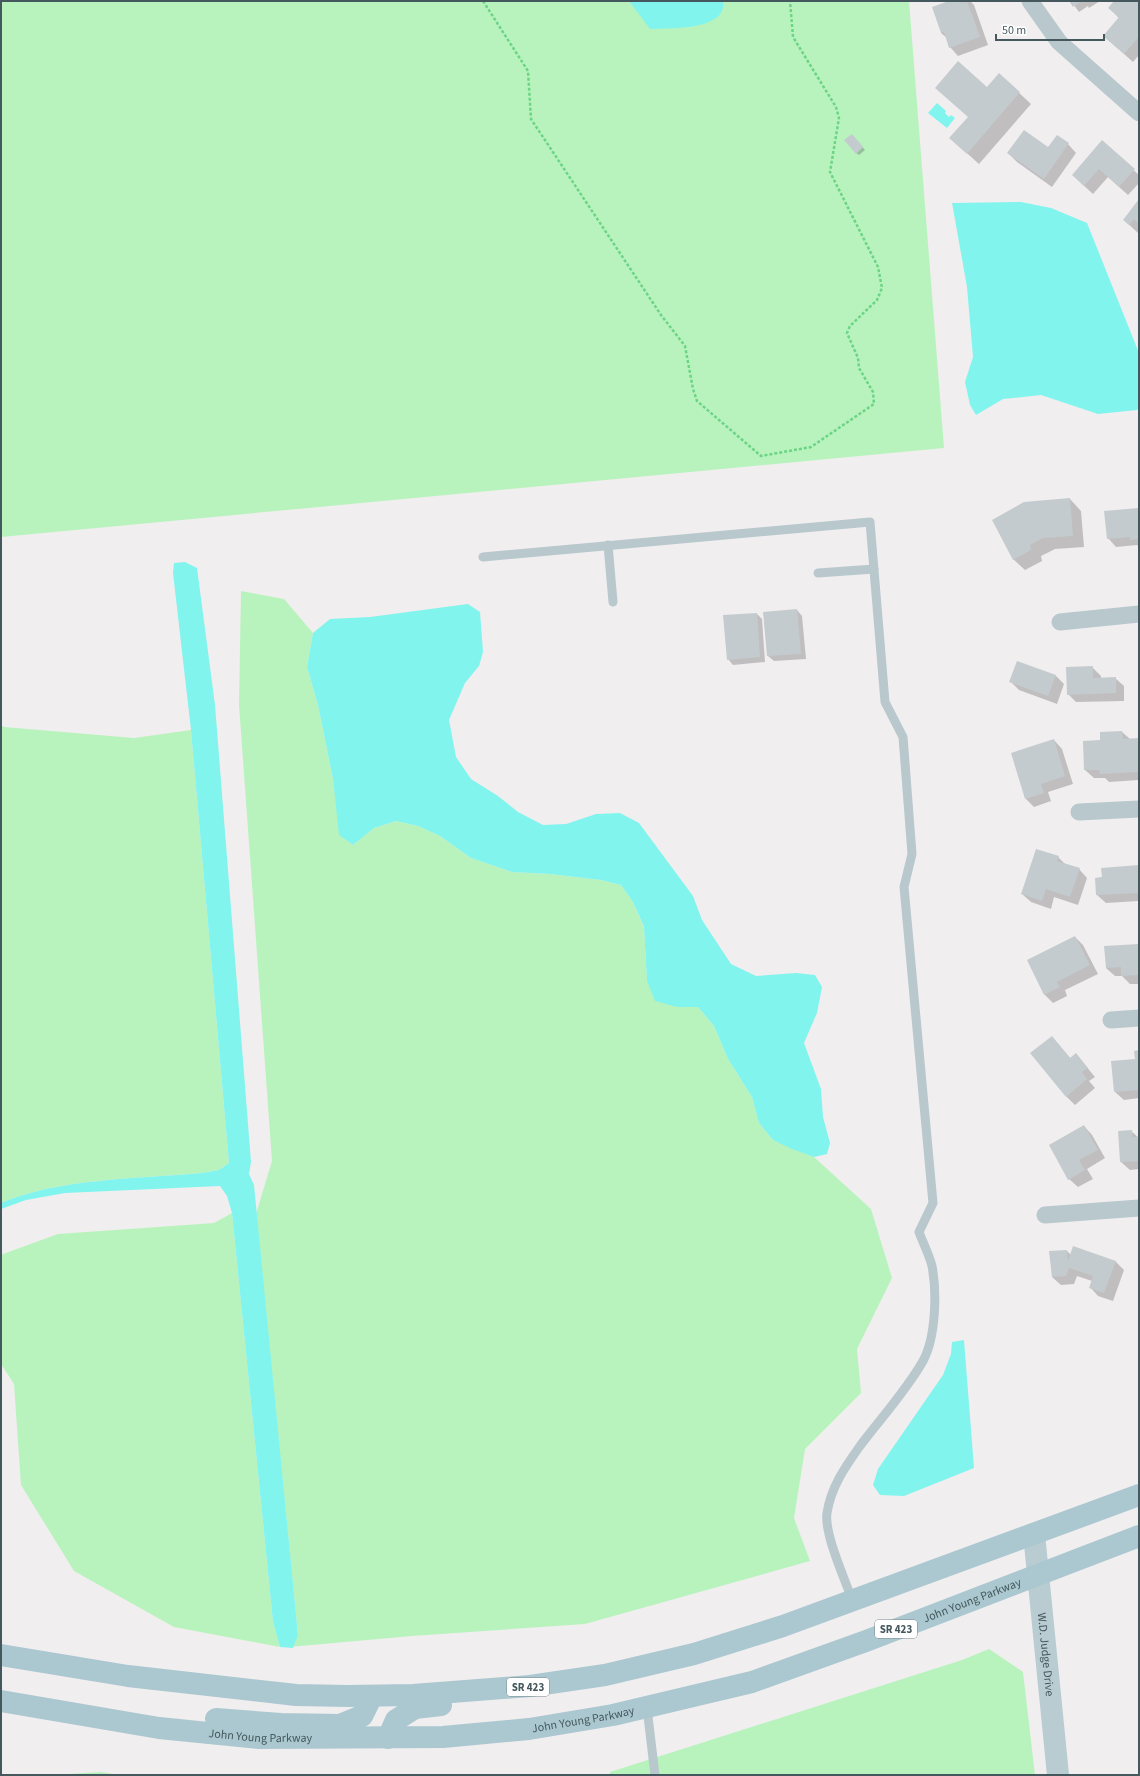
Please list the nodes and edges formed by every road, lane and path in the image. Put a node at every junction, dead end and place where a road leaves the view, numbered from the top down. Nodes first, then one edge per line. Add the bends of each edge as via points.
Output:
1 (483, 1) edge
2 (790, 1) edge
3 (1030, 1) edge
4 (1139, 113) edge
5 (608, 545) junction
6 (483, 557) dead end
7 (874, 569) junction
8 (818, 573) dead end
9 (613, 602) dead end
10 (1139, 614) edge
11 (1060, 622) dead end
12 (1139, 809) edge
13 (1079, 812) dead end
14 (1139, 1018) edge
15 (1112, 1020) dead end
16 (1139, 1208) edge
17 (1045, 1215) dead end
18 (1139, 1495) edge
19 (1034, 1534) junction
20 (1139, 1536) edge
21 (1038, 1574) junction
22 (852, 1600) junction
23 (1, 1655) edge
24 (669, 1660) junction
25 (372, 1696) junction
26 (1, 1701) edge
27 (647, 1708) junction
28 (86, 1716) junction
29 (388, 1738) junction
30 (655, 1775) edge
31 (1058, 1775) edge

1 - 2 path via 528,71 530,119 660,315 685,346 697,401 761,456 811,447 874,404 873,392 858,368 858,358 847,333 850,326 877,300 882,288 878,267 830,172 839,118 836,106 794,37
3 - 4 street via 1059,42
5 - 6 lane
5 - 7 lane via 870,522
5 - 9 lane
7 - 8 lane
7 - 22 lane via 885,702 903,737 912,854 904,887 933,1203 919,1232 932,1265 935,1298 932,1330 924,1359 841,1472 832,1493 827,1515 829,1535
10 - 11 street
12 - 13 street
14 - 15 street
16 - 17 street
18 - 19 main road, SR 423
19 - 21 street, W.D. Judge Drive
19 - 22 main road, SR 423
20 - 21 main road, John Young Parkway / SR 423
21 - 27 main road, John Young Parkway / SR 423 via 752,1682
21 - 31 street, W.D. Judge Drive
22 - 24 main road, SR 423 via 782,1626
23 - 25 main road, SR 423 via 214,1687 296,1695
24 - 25 main road, SR 423 via 605,1675 530,1686
24 - 29 main road via 640,1678 548,1695 415,1708 396,1720
25 - 28 main road via 362,1716 340,1725 281,1724 116,1709
26 - 28 main road, John Young Parkway / SR 423
27 - 29 main road, John Young Parkway / SR 423 via 529,1730 443,1737
27 - 30 lane
28 - 29 main road, John Young Parkway / SR 423 via 159,1728 259,1738

